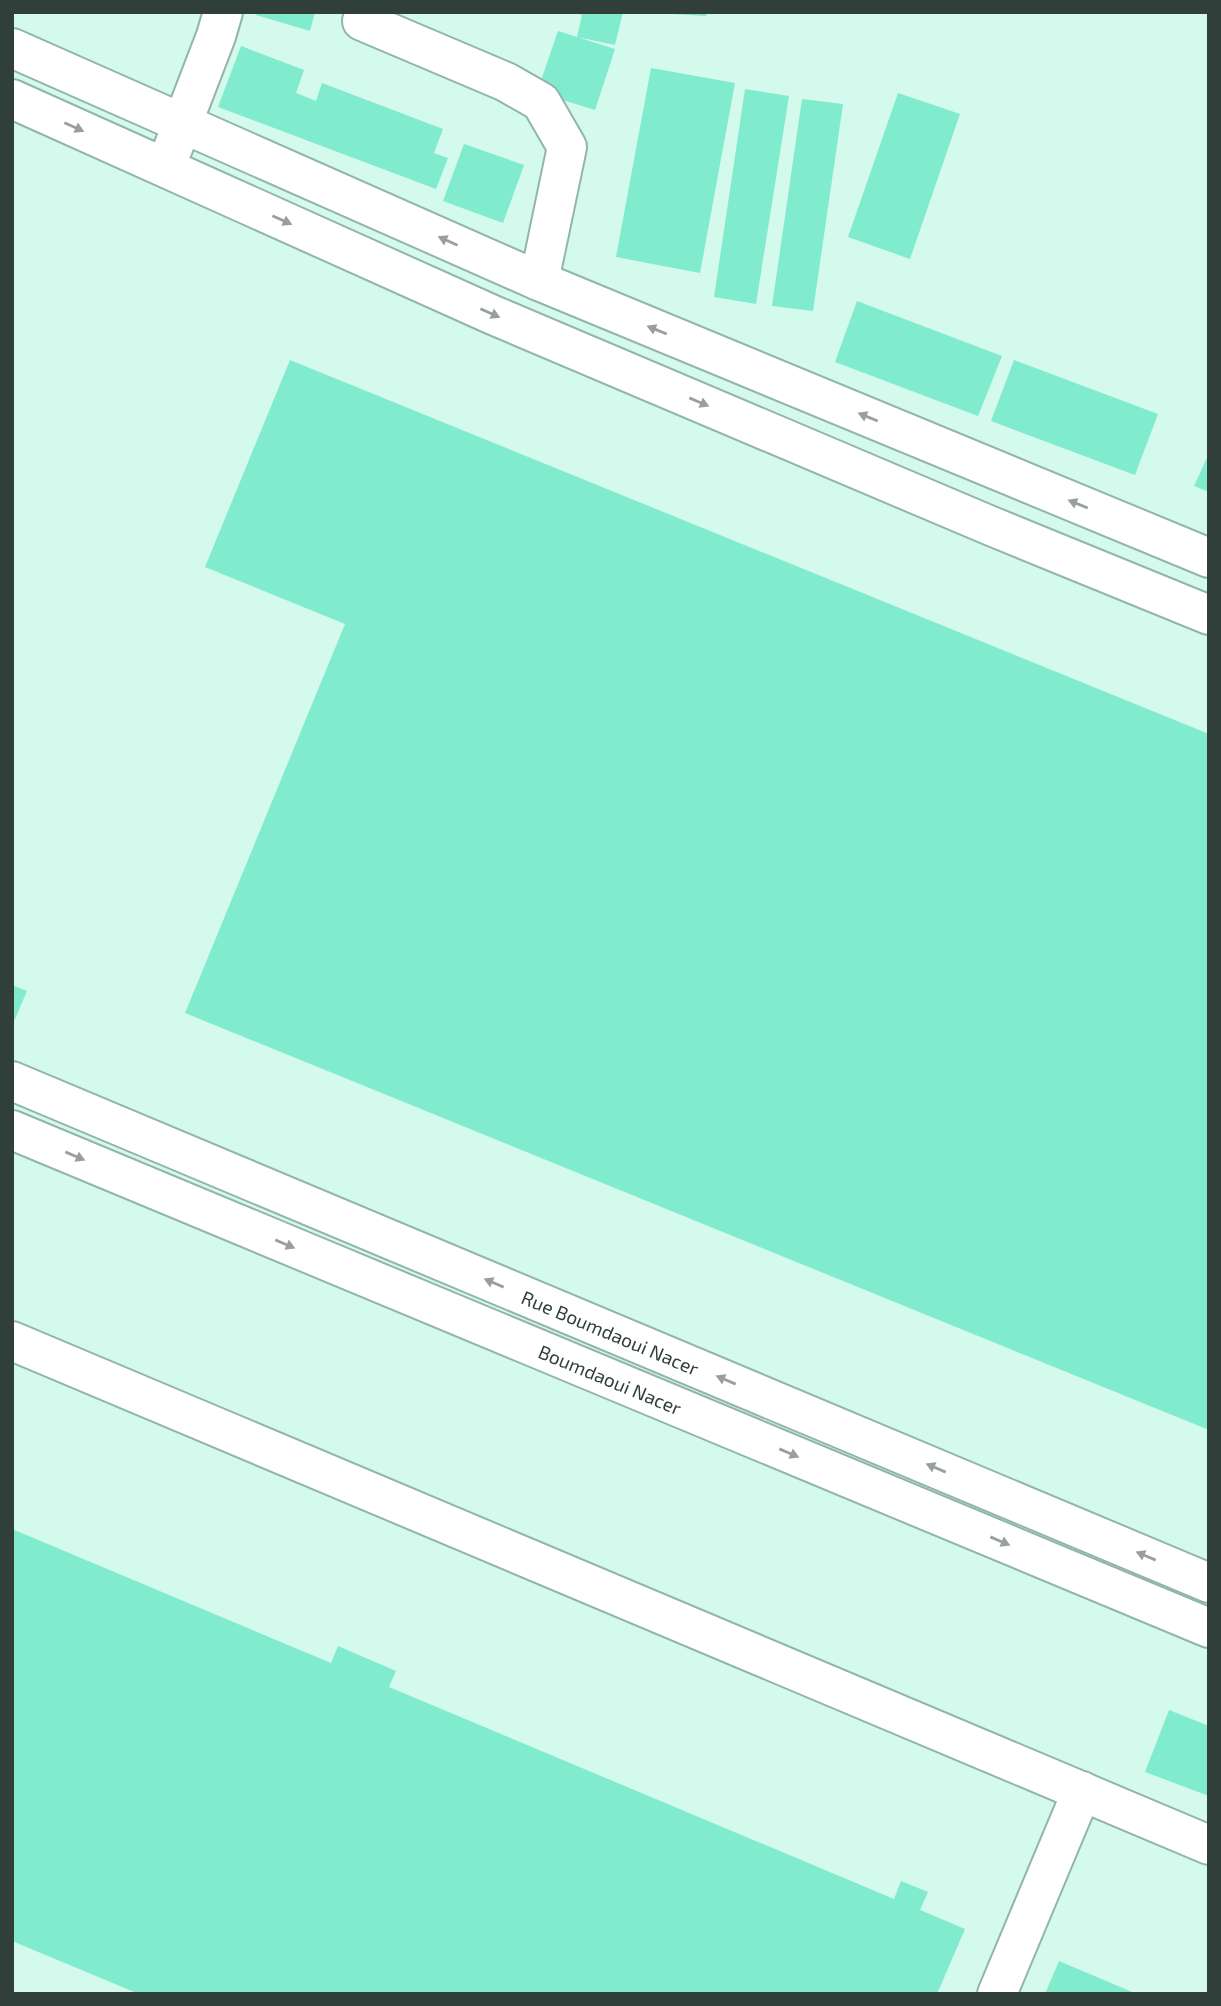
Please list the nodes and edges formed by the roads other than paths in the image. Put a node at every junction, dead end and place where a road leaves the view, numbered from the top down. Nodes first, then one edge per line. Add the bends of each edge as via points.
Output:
1 (223, 12) edge
2 (362, 21) dead end
3 (12, 48) edge
4 (12, 99) edge
5 (184, 124) junction
6 (164, 167) junction
7 (539, 281) junction
8 (1121, 522) junction
9 (1209, 558) edge
10 (1101, 571) junction
11 (1209, 615) edge
12 (12, 1082) edge
13 (12, 1130) edge
14 (12, 1341) edge
15 (1209, 1583) edge
16 (1209, 1628) edge
17 (1082, 1791) junction
18 (1209, 1844) edge
19 (997, 1994) edge

1 - 5 street
2 - 7 street via 506,82 541,102 566,147
3 - 5 street
4 -> 6 street
5 - 6 street
7 -> 5 street
6 -> 10 street via 493,315
8 -> 7 street
8 - 9 street
8 - 10 street
10 - 11 street
15 -> 12 street, Rue Boumdaoui Nacer
13 -> 16 street, Boumdaoui Nacer
14 - 17 street
17 - 18 street
17 - 19 street

